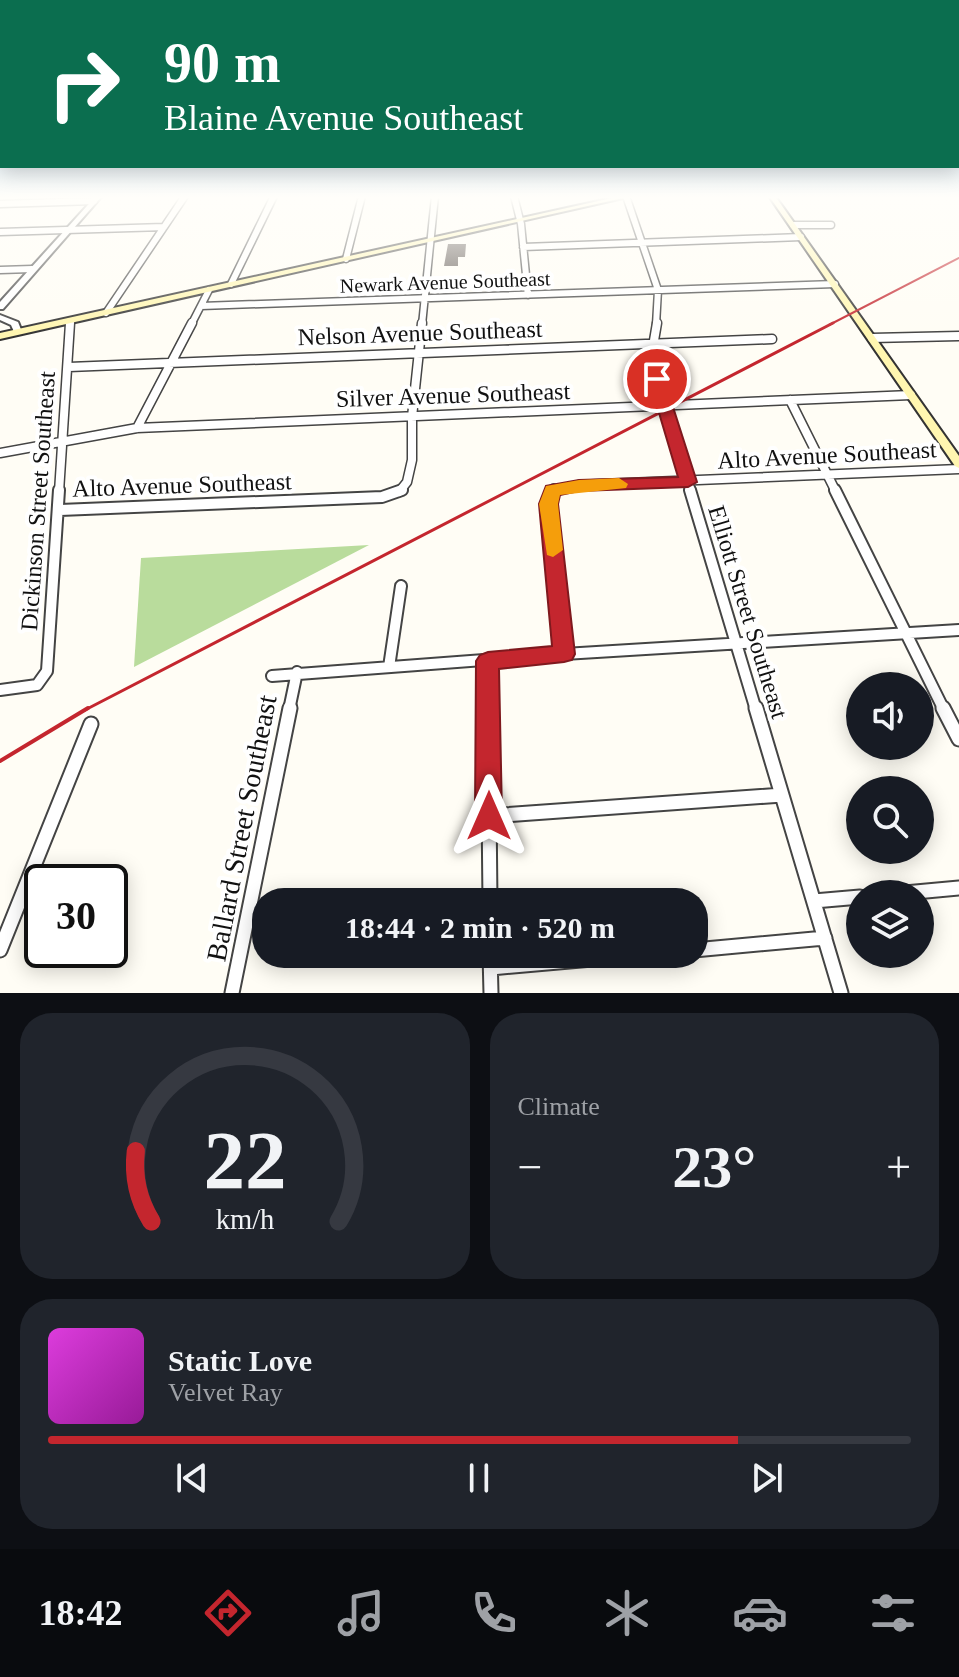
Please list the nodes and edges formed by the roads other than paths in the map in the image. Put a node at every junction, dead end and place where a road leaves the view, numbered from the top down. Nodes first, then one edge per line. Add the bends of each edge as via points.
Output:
1 (56, 242) edge
2 (154, 242) edge
3 (251, 242) edge
4 (350, 242) edge
5 (418, 242) edge
6 (432, 242) edge
7 (522, 242) edge
8 (659, 242) edge
9 (805, 242) edge
10 (642, 243) junction
11 (523, 247) junction
12 (346, 259) junction
13 (32, 269) junction
14 (0, 270) edge
15 (231, 284) junction
16 (835, 284) junction
17 (209, 290) junction
18 (658, 290) junction
19 (528, 295) junction
20 (424, 299) junction
21 (201, 306) junction
22 (0, 307) edge
23 (106, 313) junction
24 (0, 317) edge
25 (70, 321) junction
26 (18, 332) junction
27 (0, 336) edge
28 (959, 336) edge
29 (872, 338) junction
30 (772, 339) dead end
31 (654, 344) junction
32 (420, 353) junction
33 (170, 363) junction
34 (69, 367) junction
35 (911, 395) junction
36 (790, 400) junction
37 (664, 406) junction
38 (412, 417) junction
39 (137, 428) junction
40 (65, 440) junction
41 (954, 450) edge
42 (0, 453) edge
43 (959, 466) edge
44 (827, 474) junction
45 (688, 482) junction
46 (60, 510) junction
47 (401, 586) dead end
48 (959, 630) edge
49 (907, 633) junction
50 (735, 644) junction
51 (564, 654) junction
52 (488, 661) junction
53 (389, 667) junction
54 (297, 672) junction
55 (272, 676) dead end
56 (0, 690) edge
57 (91, 724) dead end
58 (959, 739) edge
59 (782, 795) junction
60 (489, 816) junction
61 (490, 888) edge
62 (959, 888) edge
63 (934, 890) edge
64 (846, 898) edge
65 (814, 901) junction
66 (825, 938) junction
67 (708, 949) edge
68 (0, 950) edge
69 (490, 968) edge
70 (232, 993) edge
71 (491, 993) edge
72 (841, 993) edge

1 - 13 street
2 - 23 street
3 - 15 street
4 - 12 street
5 - 12 main road
6 - 20 street
7 - 11 street
8 - 10 street
9 - 16 main road
10 - 11 street
10 - 18 street, Elliott Street Southeast
11 - 19 street
12 - 15 main road
13 - 14 street
13 - 22 street
15 - 17 main road
16 - 18 street, Newark Avenue Southeast
16 - 29 main road
17 - 21 street
17 - 23 main road
18 - 19 street, Newark Avenue Southeast
18 - 31 street, Elliott Street Southeast
19 - 20 street, Newark Avenue Southeast
20 - 21 street, Newark Avenue Southeast
20 - 32 street
21 - 33 street
23 - 25 main road
24 - 26 street via 15,324
25 - 26 main road
25 - 34 street, Dickinson Street Southeast
26 - 27 main road
28 - 29 street
29 - 35 main road
30 - 31 street, Nelson Avenue Southeast
31 - 32 street, Nelson Avenue Southeast
31 - 37 street, Elliott Street Southeast via 651,358
32 - 33 street, Nelson Avenue Southeast
32 - 38 street
33 - 34 street, Nelson Avenue Southeast
33 - 39 street
34 - 40 street, Dickinson Street Southeast
35 - 36 street, Silver Avenue Southeast
35 - 41 main road
36 - 37 street, Silver Avenue Southeast
36 - 44 street
37 - 38 street, Silver Avenue Southeast
37 - 45 street, Elliott Street Southeast
38 - 39 street, Silver Avenue Southeast
38 - 46 street, Alto Avenue Southeast via 407,482 401,491 382,497
39 - 40 street, Silver Avenue Southeast
40 - 42 street, Silver Avenue Southeast
40 - 46 street, Dickinson Street Southeast
41 - 43 main road
43 - 44 street, Alto Avenue Southeast
44 - 45 street, Alto Avenue Southeast
44 - 49 street
45 - 50 street, Elliott Street Southeast
45 - 51 street, Alto Avenue Southeast via 552,490 549,504
46 - 56 street, Dickinson Street Southeast via 47,671 41,682
47 - 53 street
48 - 49 street
49 - 50 street
49 - 58 street
50 - 51 street
50 - 59 street, Elliott Street Southeast
51 - 52 street
52 - 53 street
52 - 60 street
53 - 54 street
54 - 55 street
54 - 70 street, Ballard Street Southeast
57 - 68 street
59 - 60 street
59 - 65 street, Elliott Street Southeast
60 - 61 street
62 - 63 street
64 - 65 street
65 - 66 street, Elliott Street Southeast
66 - 67 street
66 - 72 street, Elliott Street Southeast
69 - 71 street

